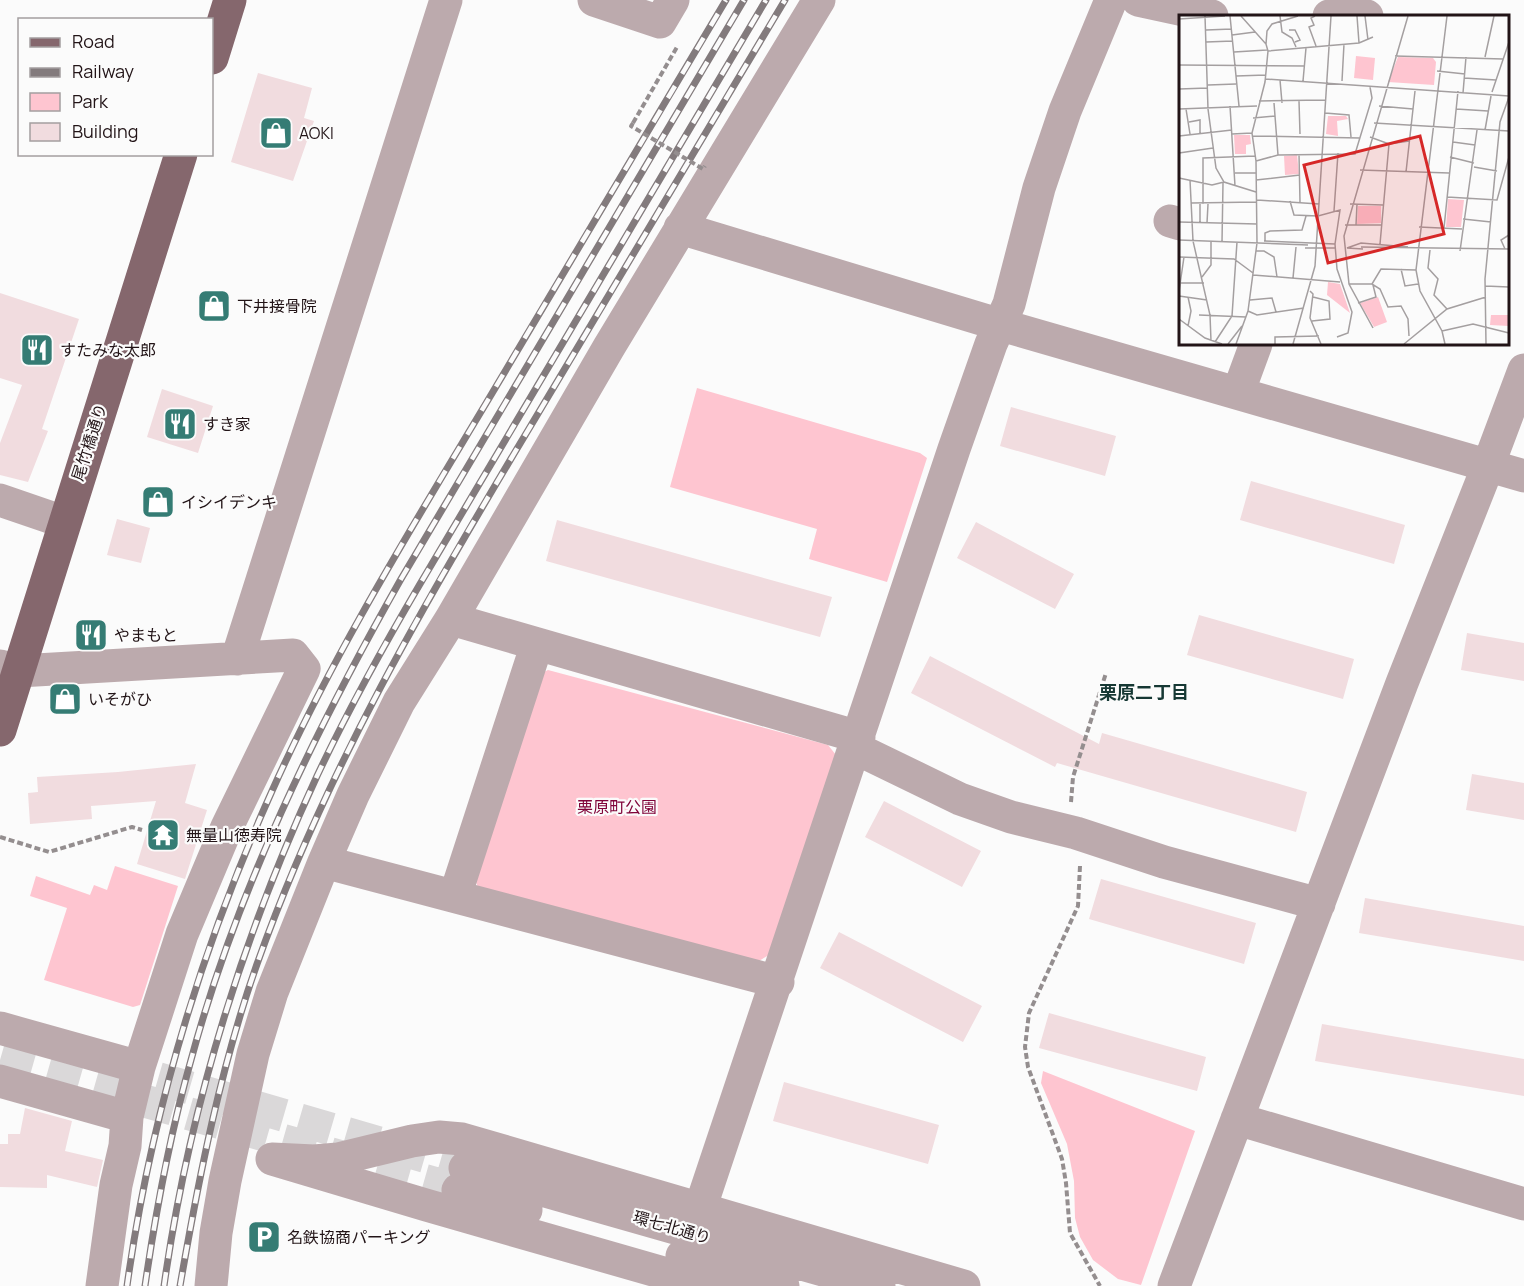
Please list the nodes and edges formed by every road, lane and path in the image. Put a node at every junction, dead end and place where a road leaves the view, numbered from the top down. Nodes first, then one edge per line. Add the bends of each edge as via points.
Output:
1 (230, 0) edge
2 (446, 0) edge
3 (594, 0) edge
4 (673, 0) edge
5 (819, 0) edge
6 (1111, 0) edge
7 (1138, 0) edge
8 (1387, 0) edge
9 (1207, 15) edge
10 (1342, 15) edge
11 (1360, 15) edge
12 (1380, 15) edge
13 (213, 55) edge
14 (666, 66) dead end
15 (180, 156) edge
16 (705, 166) dead end
17 (680, 228) junction
18 (1000, 325) junction
19 (1256, 345) edge
20 (1524, 370) edge
21 (1238, 393) junction
22 (1488, 466) junction
23 (1524, 476) edge
24 (0, 500) edge
25 (64, 522) junction
26 (451, 619) junction
27 (537, 644) junction
28 (237, 659) junction
29 (9, 668) edge
30 (1106, 673) dead end
31 (0, 730) edge
32 (857, 742) junction
33 (142, 830) dead end
34 (1076, 833) junction
35 (0, 837) edge
36 (324, 862) junction
37 (455, 896) junction
38 (1319, 904) junction
39 (778, 982) junction
40 (0, 1028) edge
41 (139, 1067) junction
42 (0, 1081) edge
43 (127, 1117) junction
44 (1238, 1119) junction
45 (232, 1149) junction
46 (272, 1159) junction
47 (1524, 1204) edge
48 (700, 1209) junction
49 (102, 1286) edge
50 (211, 1286) edge
51 (709, 1286) edge
52 (783, 1286) edge
53 (879, 1286) edge
54 (964, 1286) edge
55 (1100, 1286) edge
56 (1174, 1286) edge

1 - 13 main road
2 - 28 street
3 - 4 street via 660,22
5 - 17 street
6 - 18 street via 1046,166
7 - 9 street
8 - 12 street
10 - 11 street
14 - 16 path, bridge via 631,126 703,169
15 - 25 main road, 尾竹橋通り
17 - 18 street
17 - 26 street
18 - 21 street
18 - 32 street via 965,417
19 - 21 street
20 - 22 street
21 - 22 street
22 - 23 street
22 - 38 street
24 - 25 street
25 - 29 main road, 尾竹橋通り
26 - 27 street
26 - 36 street via 399,702
27 - 32 street
27 - 37 street
28 - 29 street
28 - 41 street via 293,656 304,669 227,826 182,934
29 - 31 main road, 尾竹橋通り
30 - 34 path via 1073,777 1071,798
32 - 34 street via 960,799
32 - 39 street
33 - 35 path via 132,827 49,852
34 - 38 street via 1164,862
34 - 55 path via 1080,849 1078,906 1029,1013 1025,1047 1035,1090 1062,1159 1070,1233
36 - 37 street
36 - 45 street via 272,992
37 - 39 street
38 - 44 street
39 - 48 street
40 - 41 street
41 - 43 street
42 - 43 street
43 - 49 street
44 - 47 street
44 - 56 street
45 - 46 street
45 - 50 street via 216,1233
46 - 48 street via 338,1159 412,1141 462,1139
46 - 51 street
48 - 54 street
52 - 53 street, 環七北通り via 462,1179

